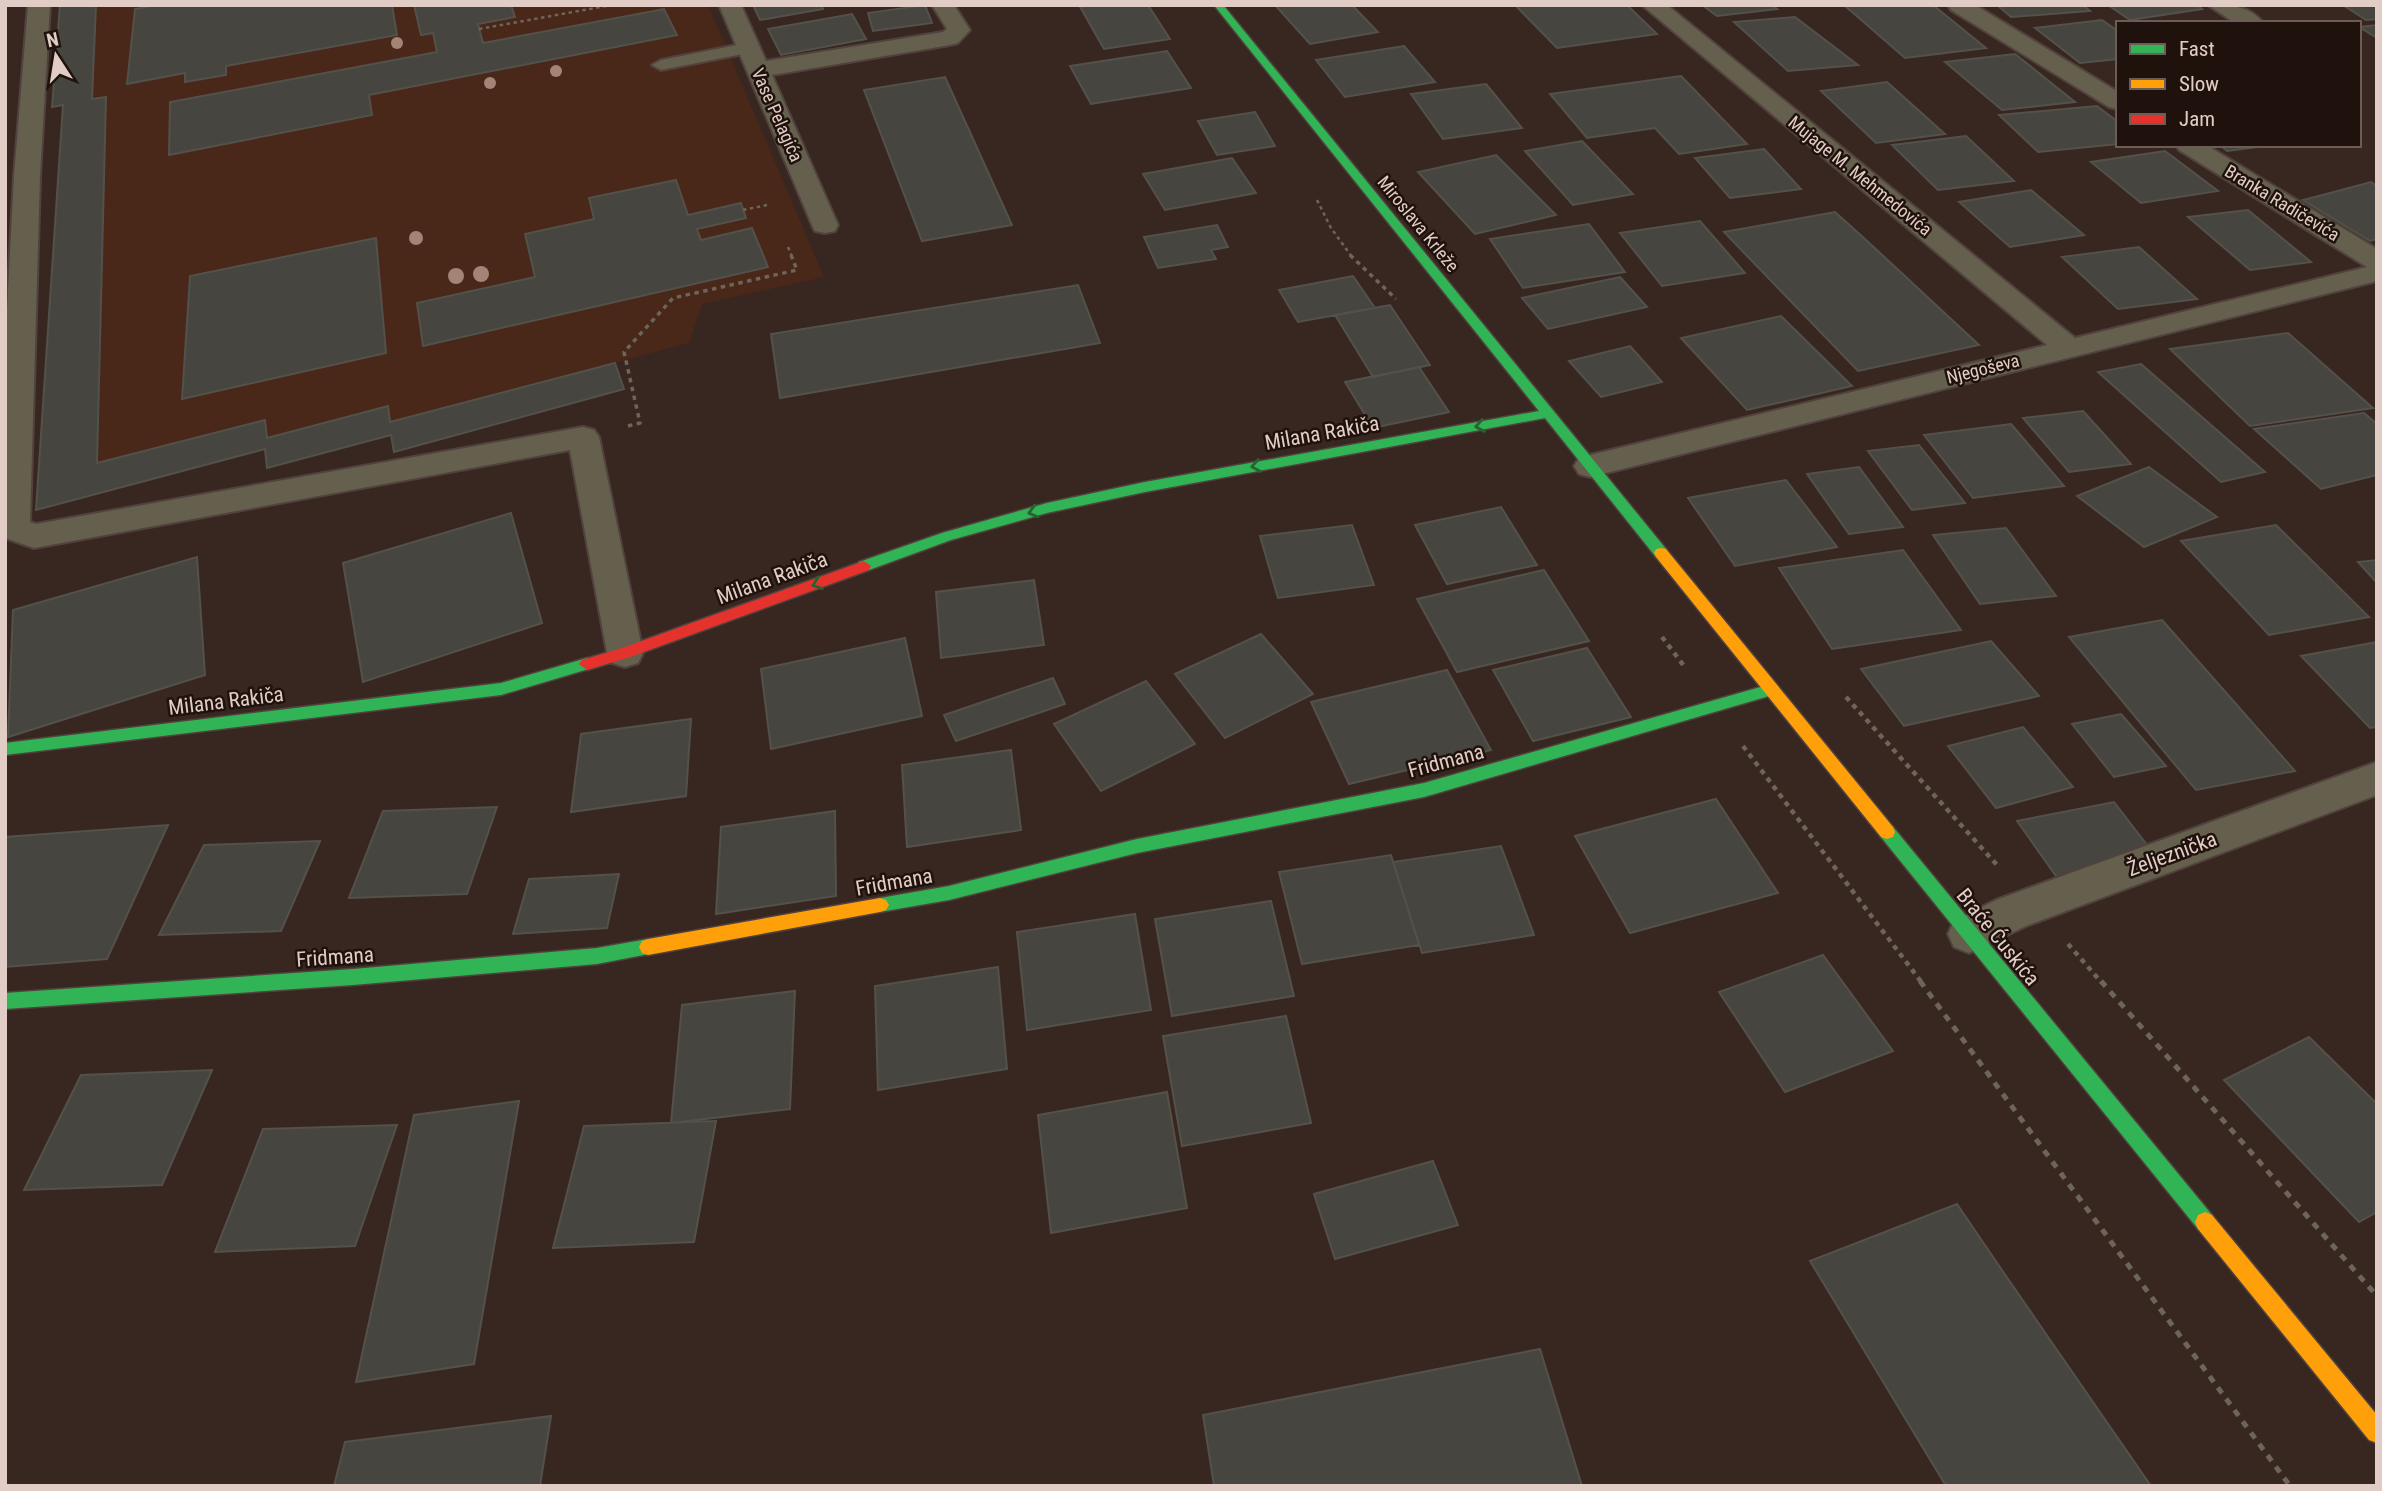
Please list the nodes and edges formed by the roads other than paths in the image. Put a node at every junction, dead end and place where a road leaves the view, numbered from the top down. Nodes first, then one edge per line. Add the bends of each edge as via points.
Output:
1 (39, 5) edge
2 (730, 5) edge
3 (943, 5) edge
4 (1218, 5) edge
5 (1653, 5) edge
6 (1959, 5) edge
7 (2219, 5) edge
8 (2248, 21) edge
9 (752, 59) junction
10 (661, 65) dead end
11 (2116, 101) edge
12 (2191, 147) edge
13 (16, 178) edge
14 (825, 225) road end
15 (2377, 261) edge
16 (2377, 273) edge
17 (2068, 347) junction
18 (1547, 414) junction
19 (1590, 466) junction
20 (625, 653) junction
21 (1771, 690) junction
22 (5, 749) edge
23 (2377, 778) edge
24 (1969, 934) junction
25 (5, 1001) edge
26 (2377, 1432) edge

1 - 13 street
2 - 9 street, Vase Pelagića
3 - 9 street via 959,30 950,38
4 - 18 street, Miroslava Krleže
5 - 17 street, Mujage M. Mehmedovića
6 - 11 street
7 - 8 street
9 - 10 lane
9 - 14 street, Vase Pelagića
12 - 15 street, Branka Radičevića
13 - 20 street via 13,528 34,537 583,437
16 - 17 street, Njegoševa
17 - 19 street, Njegoševa
18 - 19 street, Miroslava Krleže
18 -> 20 street, Milana Rakiča via 1047,509 947,536
19 - 21 street, Braće Ćuskića
20 - 22 street, Milana Rakiča via 501,689
21 - 24 street, Braće Ćuskića
21 - 25 street, Fridmana via 1424,790 1137,846 949,893 597,956
23 - 24 street, Željeznička
24 - 26 street, Braće Ćuskića

